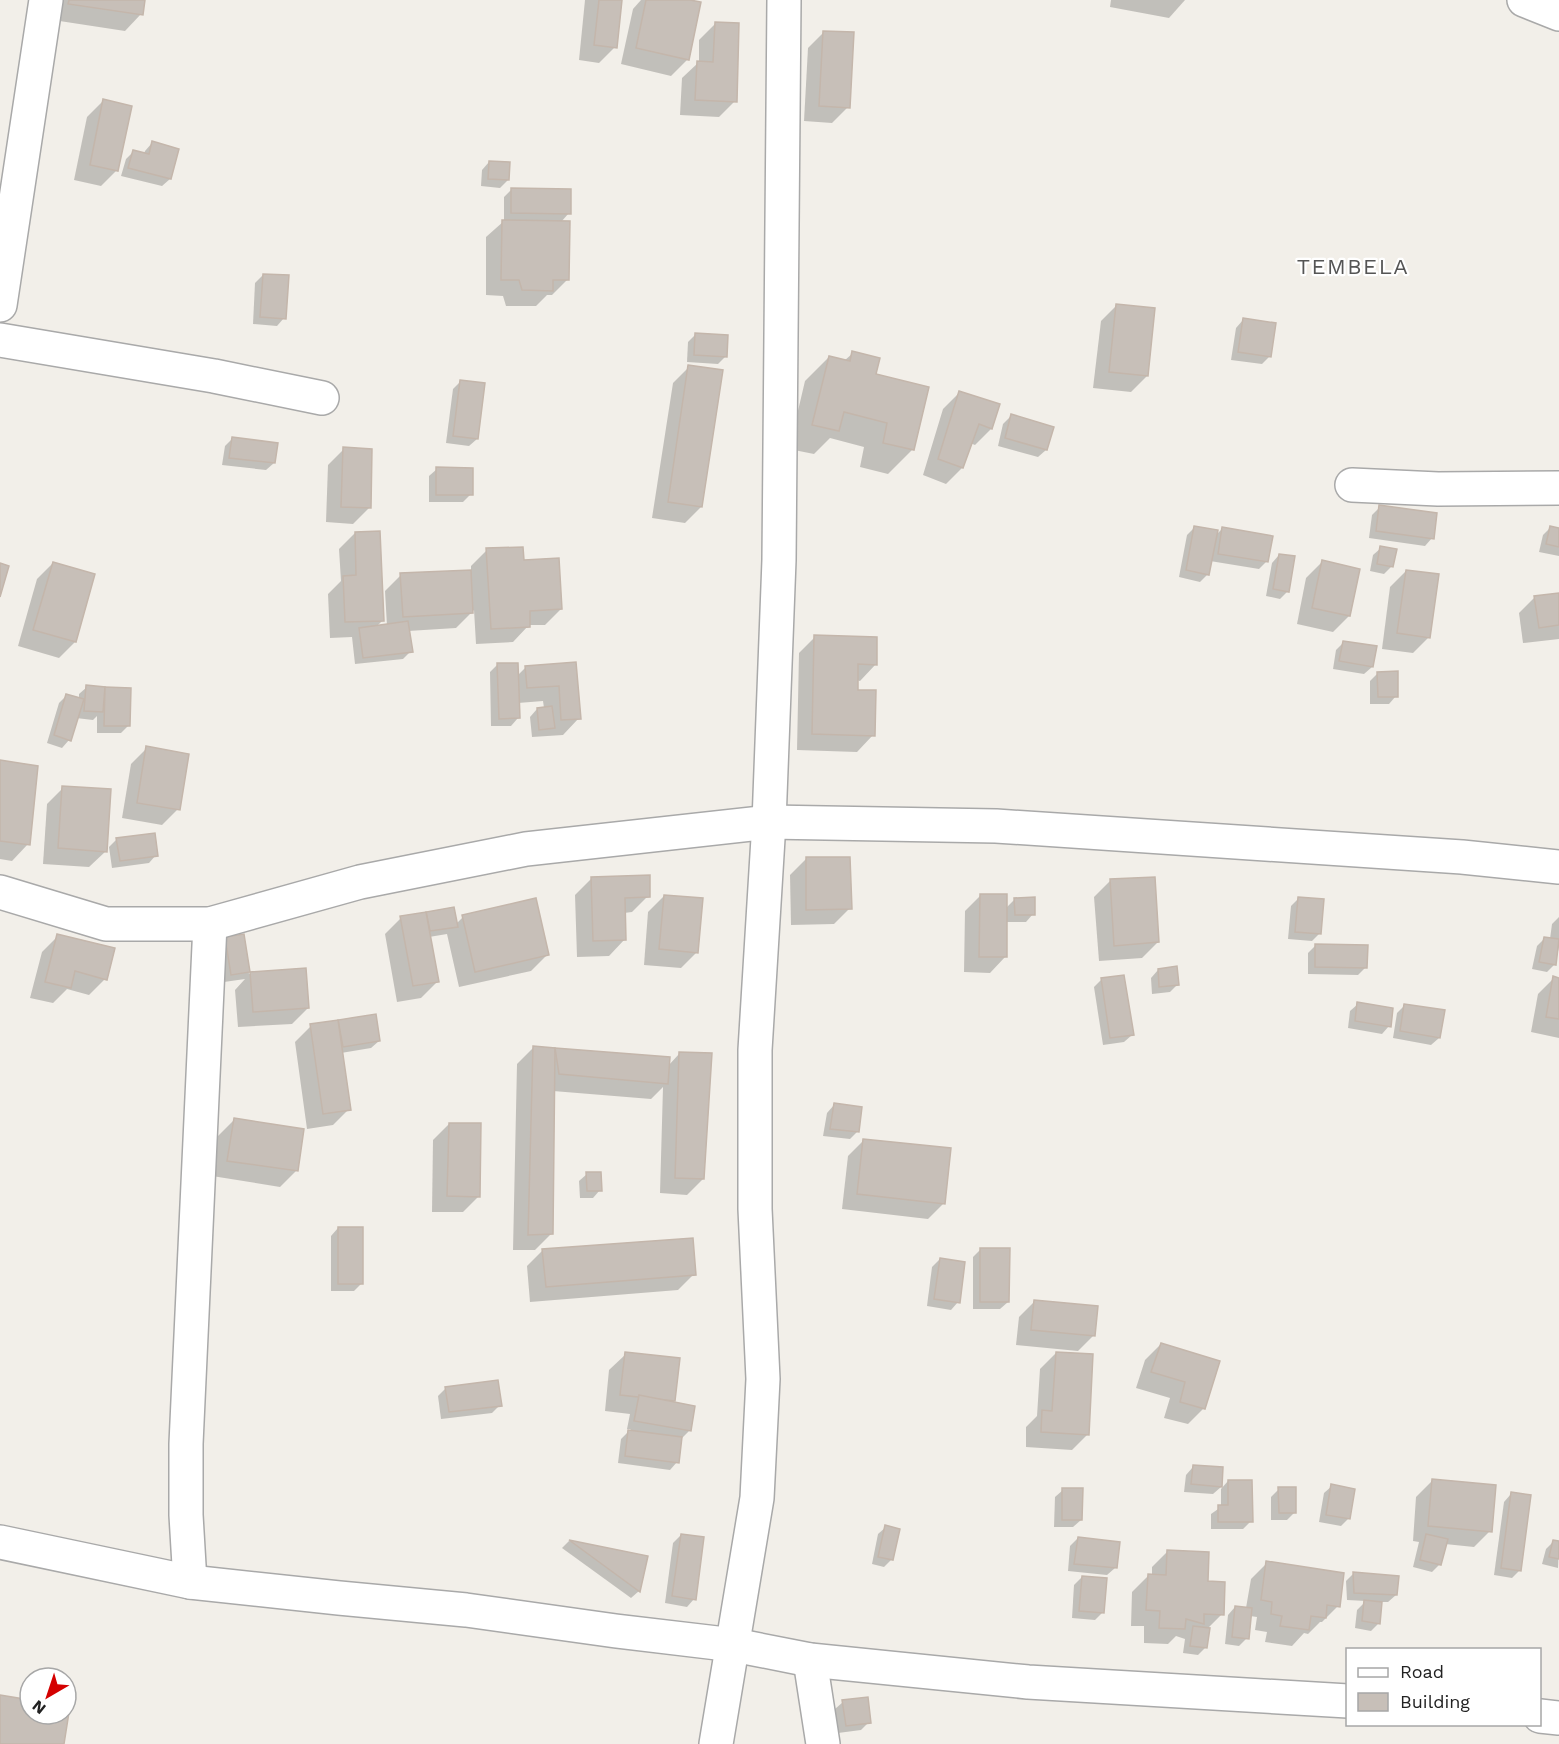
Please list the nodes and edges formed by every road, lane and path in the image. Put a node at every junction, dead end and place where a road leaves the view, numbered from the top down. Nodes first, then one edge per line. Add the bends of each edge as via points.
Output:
1 (46, 0) edge
2 (784, 0) edge
3 (1524, 0) edge
4 (1559, 14) edge
5 (0, 305) edge
6 (0, 340) edge
7 (322, 398) dead end
8 (1352, 484) dead end
9 (1559, 488) edge
10 (769, 822) junction
11 (1559, 867) edge
12 (0, 892) edge
13 (210, 924) junction
14 (0, 1542) edge
15 (190, 1582) junction
16 (734, 1645) junction
17 (810, 1660) junction
18 (1346, 1701) edge
19 (1541, 1716) edge
20 (1559, 1718) edge
21 (716, 1744) edge
22 (823, 1744) edge

1 - 5 street
2 - 10 street via 779,560
3 - 4 street
6 - 7 street
8 - 9 street via 1484,490
10 - 11 street via 996,826
10 - 13 street via 526,849 360,882
10 - 16 street via 754,1050 762,1391 758,1498
12 - 13 street via 106,924
13 - 15 street via 186,1444
14 - 15 street
15 - 16 street via 466,1610
16 - 17 street
16 - 21 street
17 - 18 street via 1029,1682
17 - 22 street
19 - 20 street

